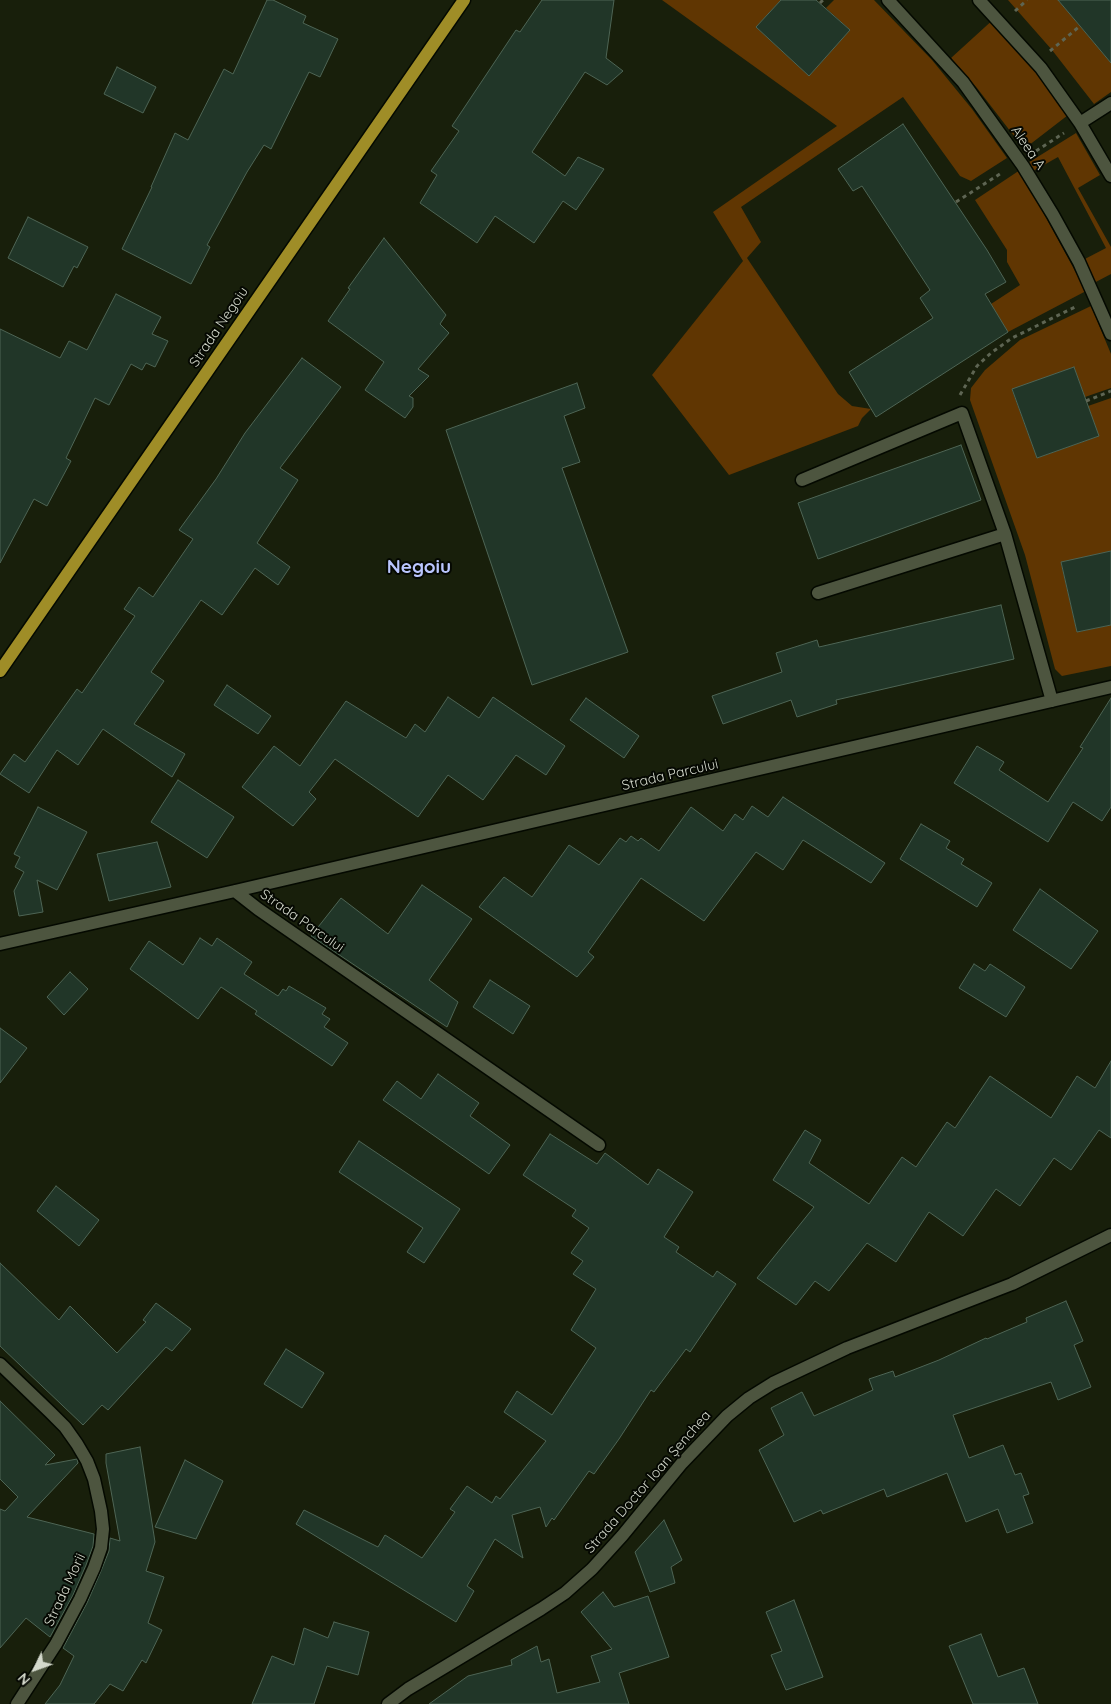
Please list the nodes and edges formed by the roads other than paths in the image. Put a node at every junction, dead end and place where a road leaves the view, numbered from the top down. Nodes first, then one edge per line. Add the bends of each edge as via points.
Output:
1 (464, 0) edge
2 (888, 0) edge
3 (979, 0) edge
4 (1111, 103) edge
5 (1080, 123) junction
6 (1111, 176) edge
7 (1111, 334) edge
8 (802, 480) dead end
9 (1005, 534) junction
10 (818, 593) dead end
11 (0, 672) edge
12 (1111, 687) edge
13 (1052, 701) junction
14 (235, 891) junction
15 (0, 944) edge
16 (599, 1145) dead end
17 (1111, 1235) edge
18 (0, 1364) edge
19 (17, 1704) edge
20 (388, 1704) edge

1 - 11 main road, Strada Negoiu
2 - 7 street, Aleea A via 963,82 1020,161 1079,262
3 - 5 street via 1036,62
4 - 5 street
5 - 6 street
8 - 9 street via 962,413
9 - 10 street
9 - 13 street
12 - 13 street, Strada Parcului
13 - 14 street, Strada Parcului
14 - 15 street, Strada Parcului
14 - 16 street, Strada Parcului
17 - 20 street, Strada Doctor Ioan Șenchea via 1012,1284 847,1348 749,1398 682,1462 598,1562 565,1593
18 - 19 street, Strada Morii via 65,1427 77,1444 94,1479 103,1529 101,1548 80,1599 56,1644

